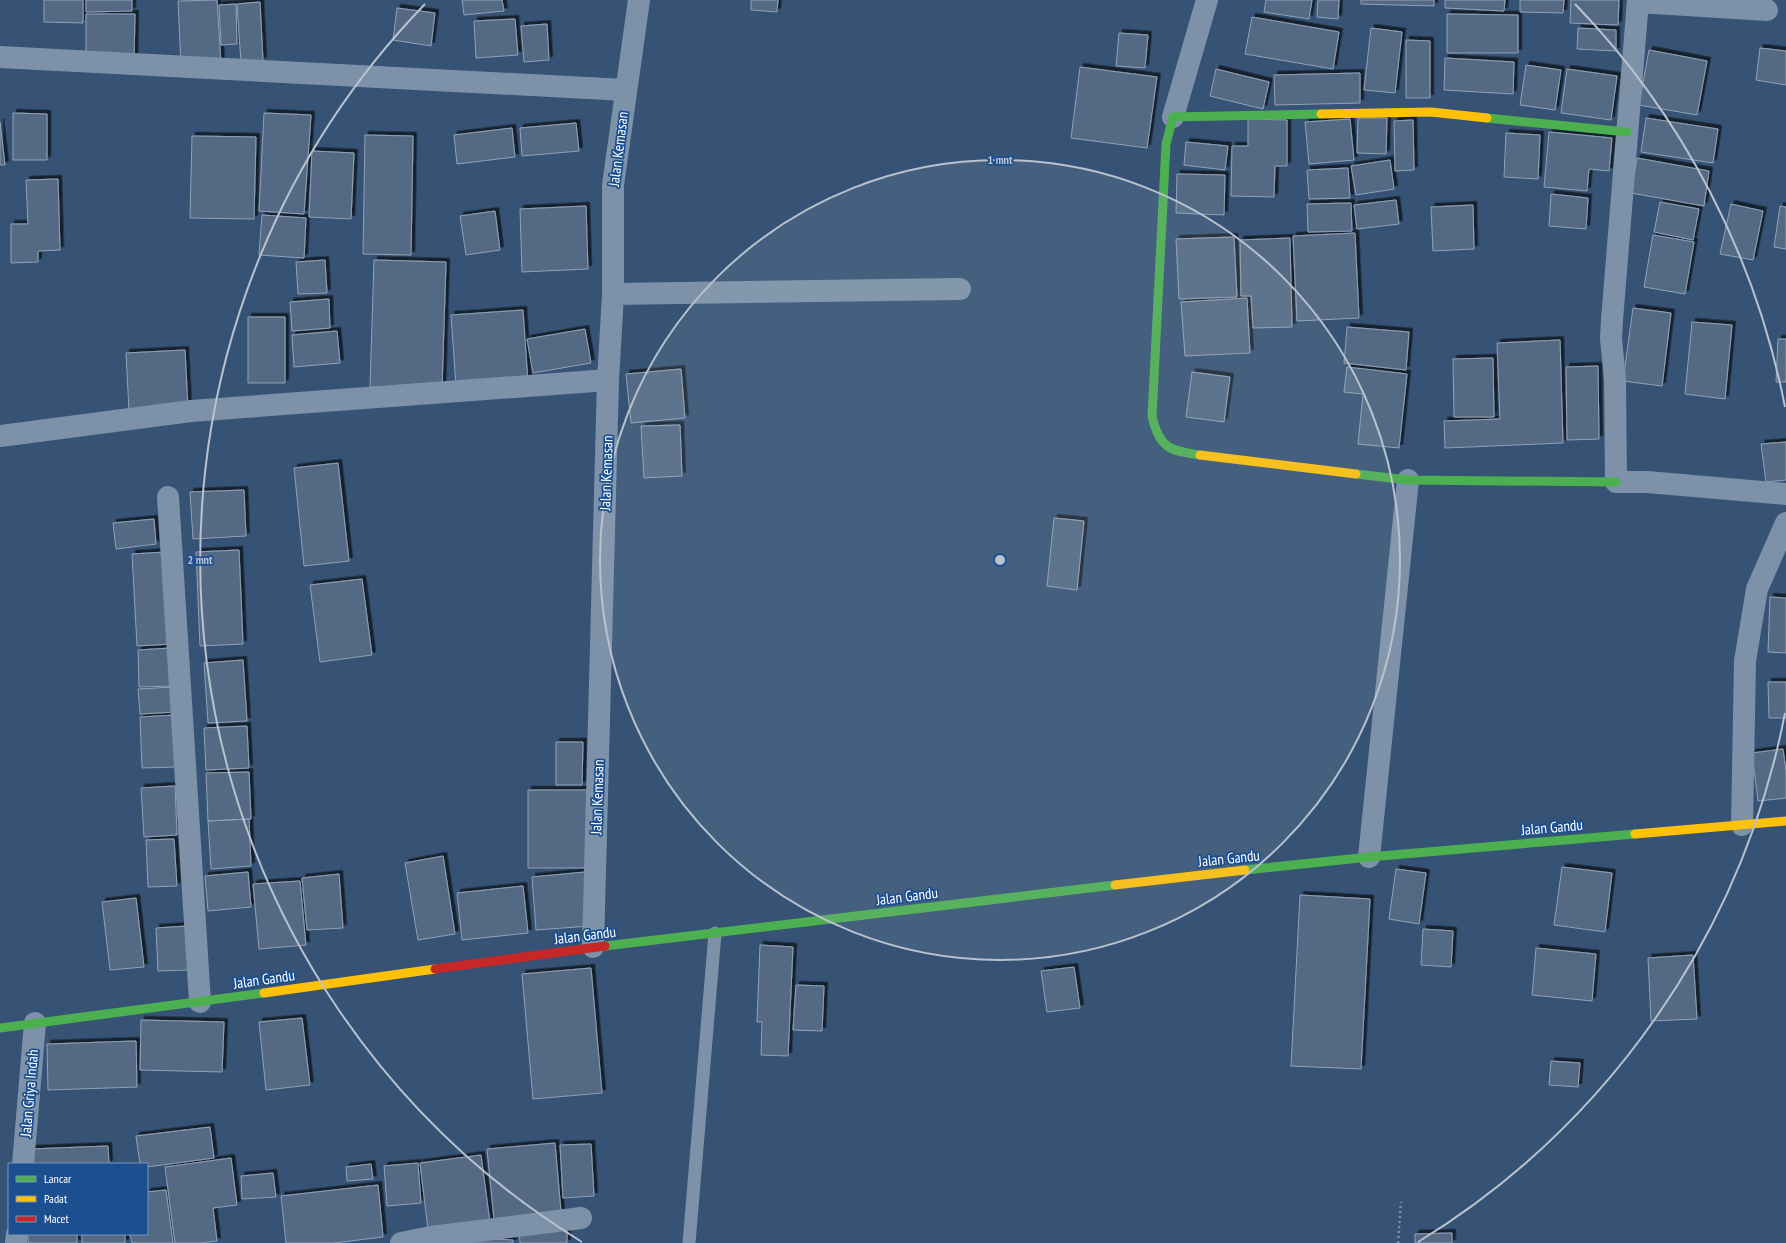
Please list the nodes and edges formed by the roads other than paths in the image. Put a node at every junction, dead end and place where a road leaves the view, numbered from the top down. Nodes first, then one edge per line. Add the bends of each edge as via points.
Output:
1 (639, 0) edge
2 (1207, 0) edge
3 (1638, 1) edge
4 (1767, 10) dead end
5 (0, 57) edge
6 (625, 90) junction
7 (1173, 117) junction
8 (1628, 132) junction
9 (960, 289) dead end
10 (613, 294) junction
11 (608, 380) junction
12 (0, 436) edge
13 (1408, 480) junction
14 (1616, 482) junction
15 (1786, 494) edge
16 (168, 497) dead end
17 (1786, 523) edge
18 (1786, 821) edge
19 (1742, 825) junction
20 (1369, 857) junction
21 (715, 933) junction
22 (593, 948) junction
23 (200, 1002) junction
24 (34, 1023) junction
25 (0, 1028) edge
26 (23, 1163) edge
27 (581, 1218) dead end
28 (431, 1240) edge
29 (401, 1243) edge
30 (689, 1243) edge

1 - 6 street, Jalan Kemasan
2 - 7 street
3 - 4 street
3 - 8 street
5 - 6 street
6 - 10 street, Jalan Kemasan via 613,185
7 - 8 street via 1431,112
7 - 13 street via 1166,144 1152,416 1159,439 1166,447 1185,454
8 - 14 street via 1611,338 1615,379
9 - 10 street
10 - 11 street, Jalan Kemasan
11 - 12 street via 191,411
11 - 22 street, Jalan Kemasan
13 - 14 street
13 - 20 street
14 - 15 street via 1647,482
16 - 23 street
17 - 19 street via 1757,589 1745,661
18 - 19 street, Jalan Gandu
19 - 20 street, Jalan Gandu
20 - 21 street, Jalan Gandu
21 - 22 street, Jalan Gandu
21 - 30 lane
22 - 23 street, Jalan Gandu
23 - 24 street, Jalan Gandu
24 - 25 street, Jalan Gandu
24 - 26 street, Jalan Griya Indah
27 - 28 street
28 - 29 street

